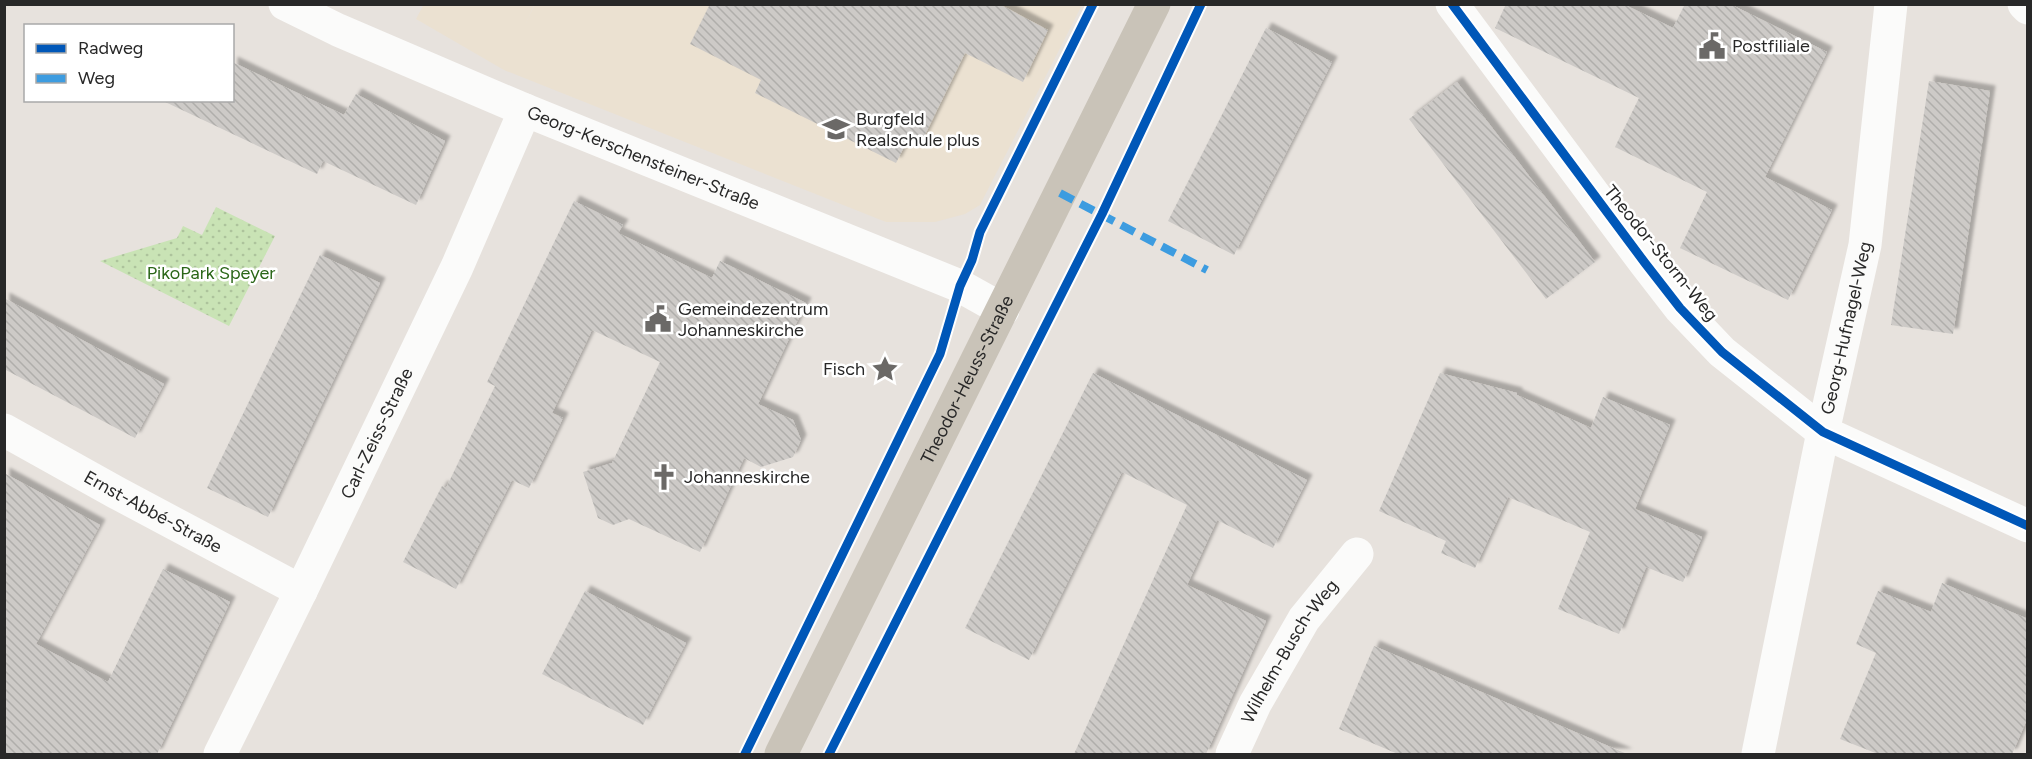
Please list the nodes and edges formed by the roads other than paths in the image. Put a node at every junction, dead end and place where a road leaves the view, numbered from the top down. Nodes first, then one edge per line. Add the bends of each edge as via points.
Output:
1 (285, 4) edge
2 (1154, 4) edge
3 (1452, 4) edge
4 (1891, 4) edge
5 (2024, 4) edge
6 (2028, 8) edge
7 (525, 110) junction
8 (1003, 310) junction
9 (4, 430) edge
10 (1823, 432) junction
11 (2028, 526) edge
12 (1357, 554) dead end
13 (301, 591) junction
14 (220, 754) edge
15 (781, 754) edge
16 (1232, 754) edge
17 (1758, 754) edge

1 - 7 street, Georg-Kerschensteiner-Straße
2 - 8 main road, Theodor-Heuss-Straße
3 - 10 street, Theodor-Storm-Weg via 1680,308 1722,352
4 - 10 street, Georg-Hufnagel-Weg via 1865,245
5 - 6 street
7 - 8 street, Georg-Kerschensteiner-Straße via 960,286
7 - 13 street, Carl-Zeiss-Straße via 452,278
8 - 15 main road, Theodor-Heuss-Straße
9 - 13 street, Ernst-Abbé-Straße
10 - 11 street, Theodor-Storm-Weg
10 - 17 street, Georg-Hufnagel-Weg
12 - 16 street, Wilhelm-Busch-Weg via 1304,619 1255,704
13 - 14 street, Carl-Zeiss-Straße

